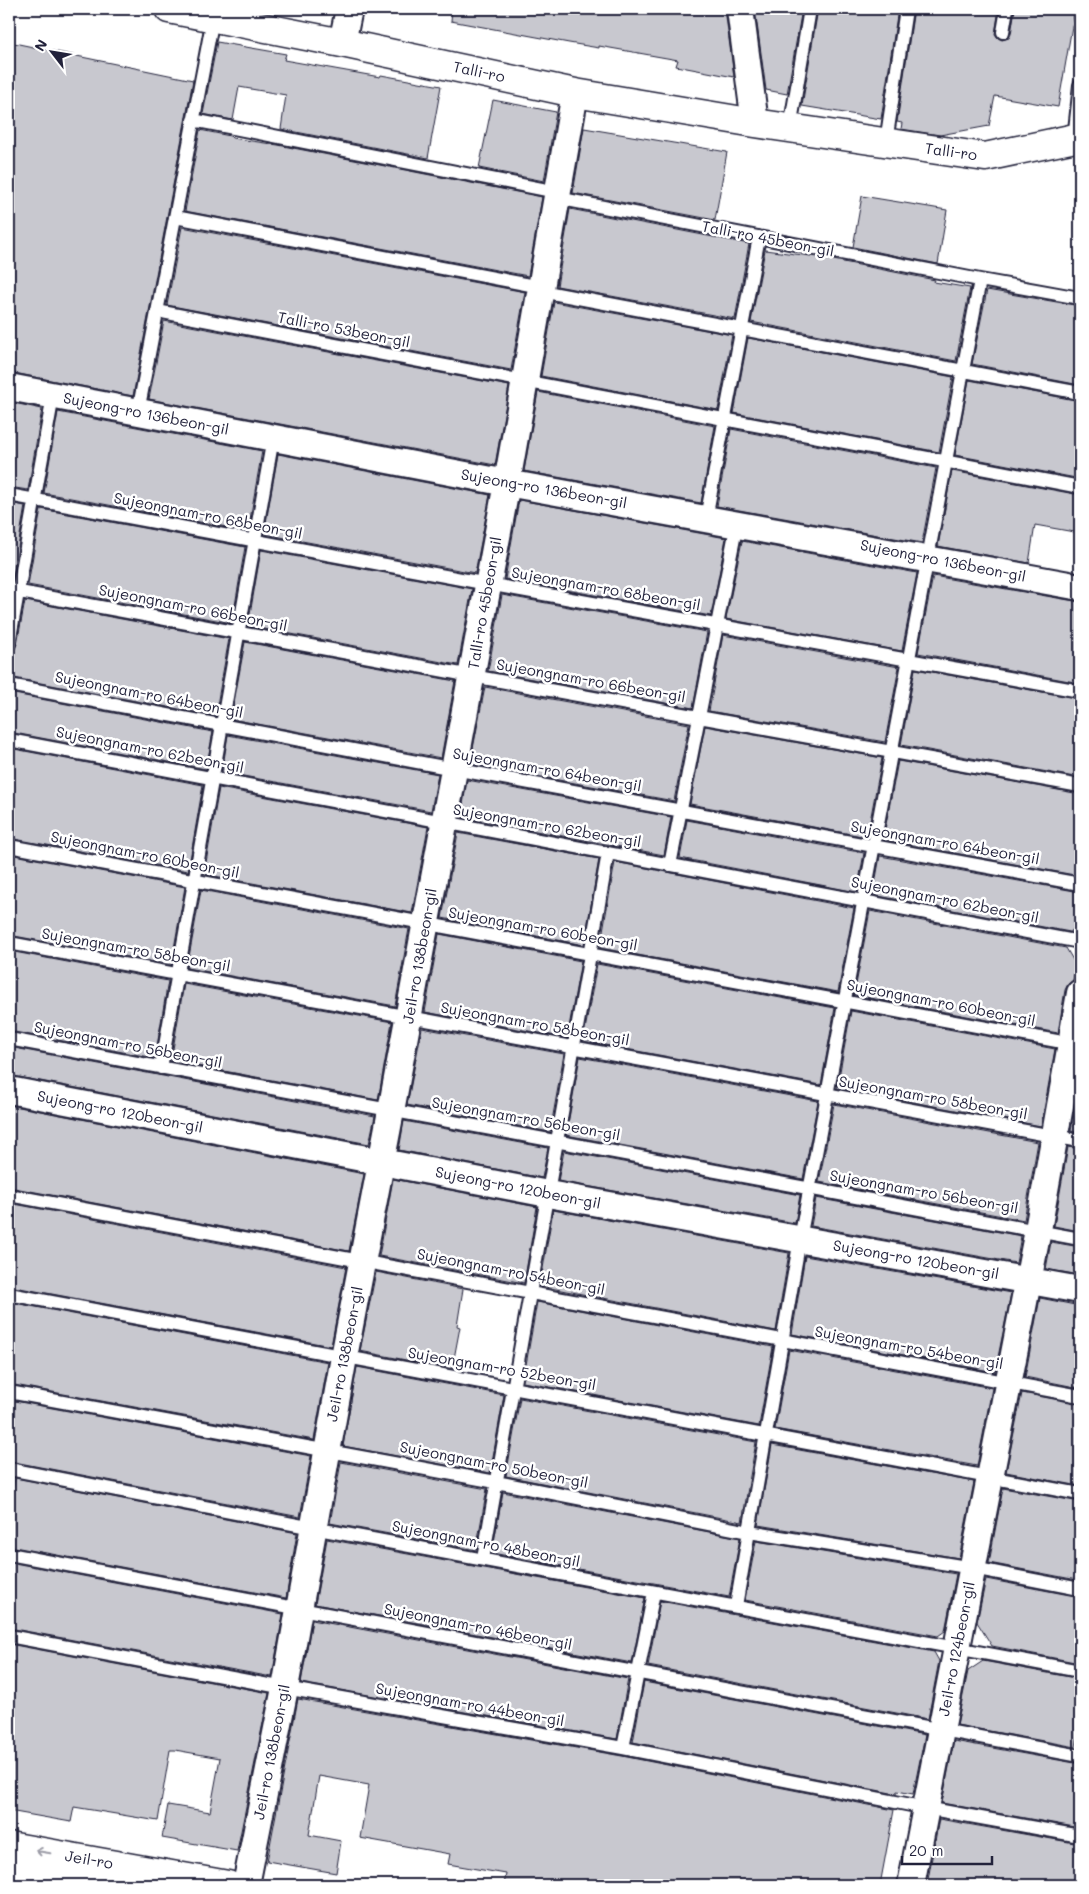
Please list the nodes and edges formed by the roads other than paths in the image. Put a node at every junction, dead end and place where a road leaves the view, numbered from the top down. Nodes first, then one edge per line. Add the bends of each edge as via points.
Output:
1 (169, 9) edge
2 (349, 9) edge
3 (740, 9) edge
4 (810, 9) edge
5 (906, 9) edge
6 (1007, 9) edge
7 (213, 18) junction
8 (1003, 32) dead end
9 (342, 43) junction
10 (1080, 85) edge
11 (575, 93) junction
12 (193, 120) junction
13 (755, 123) junction
14 (790, 128) junction
15 (1077, 138) edge
16 (886, 142) junction
17 (557, 195) junction
18 (175, 217) junction
19 (759, 237) junction
20 (980, 280) junction
21 (541, 289) junction
22 (1080, 298) edge
23 (157, 311) junction
24 (742, 329) junction
25 (964, 371) junction
26 (525, 382) junction
27 (9, 387) edge
28 (1080, 393) edge
29 (53, 396) junction
30 (138, 412) junction
31 (724, 419) junction
32 (273, 438) junction
33 (946, 462) junction
34 (507, 483) junction
35 (1080, 487) edge
36 (9, 495) edge
37 (34, 500) junction
38 (706, 518) junction
39 (737, 523) junction
40 (255, 541) junction
41 (928, 558) junction
42 (488, 584) junction
43 (1080, 587) edge
44 (13, 591) edge
45 (716, 626) junction
46 (238, 633) junction
47 (9, 643) edge
48 (909, 661) junction
49 (472, 676) junction
50 (9, 685) edge
51 (1080, 691) edge
52 (699, 717) junction
53 (222, 726) junction
54 (9, 740) edge
55 (892, 753) junction
56 (454, 769) junction
57 (213, 779) junction
58 (1080, 786) edge
59 (681, 811) junction
60 (445, 823) junction
61 (9, 846) edge
62 (874, 847) junction
63 (608, 854) junction
64 (670, 865) junction
65 (194, 881) junction
66 (1080, 884) edge
67 (864, 901) junction
68 (426, 924) junction
69 (1080, 942) edge
70 (9, 943) edge
71 (591, 954) junction
72 (178, 974) junction
73 (1080, 993) edge
74 (844, 1002) junction
75 (409, 1017) junction
76 (9, 1040) edge
77 (1076, 1045) edge
78 (574, 1047) junction
79 (161, 1068) junction
80 (9, 1090) edge
81 (827, 1096) junction
82 (392, 1111) junction
83 (1054, 1136) junction
84 (1080, 1141) edge
85 (557, 1142) junction
86 (380, 1162) junction
87 (811, 1188) junction
88 (548, 1194) junction
89 (9, 1195) edge
90 (1038, 1230) junction
91 (800, 1238) junction
92 (1080, 1239) edge
93 (362, 1260) junction
94 (1028, 1280) junction
95 (1080, 1290) edge
96 (530, 1292) junction
97 (9, 1294) edge
98 (782, 1341) junction
99 (344, 1356) junction
100 (1008, 1382) junction
101 (514, 1387) junction
102 (9, 1392) edge
103 (1080, 1396) edge
104 (766, 1434) junction
105 (327, 1450) junction
106 (9, 1470) edge
107 (990, 1476) junction
108 (496, 1482) junction
109 (1080, 1494) edge
110 (313, 1528) junction
111 (749, 1532) junction
112 (9, 1554) edge
113 (483, 1559) junction
114 (973, 1568) junction
115 (1080, 1589) edge
116 (654, 1592) junction
117 (736, 1606) junction
118 (298, 1609) junction
119 (9, 1636) edge
120 (957, 1647) junction
121 (1080, 1671) edge
122 (637, 1673) junction
123 (285, 1688) junction
124 (941, 1730) junction
125 (623, 1748) junction
126 (1080, 1756) edge
127 (926, 1808) junction
128 (1080, 1836) edge
129 (9, 1846) edge
130 (9, 1866) edge
131 (109, 1885) edge
132 (228, 1885) edge
133 (246, 1885) edge
134 (911, 1885) edge

1 - 7 main road, Talli-ro
2 - 9 street
3 - 13 street
4 - 14 lane
5 - 16 lane
6 - 8 lane
7 - 9 main road, Talli-ro
7 - 12 lane
9 - 11 main road, Talli-ro
10 - 15 lane, Talli-ro
11 - 13 main road, Talli-ro
11 - 17 street, Talli-ro 45beon-gil
12 - 17 lane
12 - 18 lane
13 - 14 main road, Talli-ro
14 - 16 main road, Talli-ro
15 - 16 main road, Talli-ro via 985,157
17 - 19 lane, Talli-ro 45beon-gil
17 - 21 street, Talli-ro 45beon-gil
18 - 21 lane
18 - 23 lane
19 - 20 lane, Talli-ro 45beon-gil
19 - 24 lane
20 - 22 lane, Talli-ro 45beon-gil
20 - 25 lane
21 - 24 lane
21 - 26 street, Talli-ro 45beon-gil
23 - 26 lane, Talli-ro 53beon-gil
23 - 30 lane
24 - 25 lane
24 - 31 lane
25 - 28 lane
25 - 33 lane
26 - 31 lane
26 - 34 street, Talli-ro 45beon-gil
27 - 29 street, Sujeong-ro 136beon-gil
29 - 30 street, Sujeong-ro 136beon-gil
29 - 37 lane
30 - 32 street, Sujeong-ro 136beon-gil
31 - 33 lane
31 - 38 lane
32 - 34 street, Sujeong-ro 136beon-gil
32 - 40 lane
33 - 35 lane
33 - 41 lane
34 - 38 street, Sujeong-ro 136beon-gil
34 - 42 street, Talli-ro 45beon-gil
36 - 37 lane, Sujeongnam-ro 68beon-gil
37 - 40 lane, Sujeongnam-ro 68beon-gil
37 - 44 lane
38 - 39 street, Sujeong-ro 136beon-gil
39 - 41 street, Sujeong-ro 136beon-gil
39 - 45 lane
40 - 42 lane, Sujeongnam-ro 68beon-gil
40 - 46 lane
41 - 43 street, Sujeong-ro 136beon-gil
41 - 48 lane
42 - 45 lane, Sujeongnam-ro 68beon-gil
42 - 49 street, Talli-ro 45beon-gil
44 - 46 lane, Sujeongnam-ro 66beon-gil
44 - 47 lane
45 - 48 lane, Sujeongnam-ro 68beon-gil
45 - 52 lane
46 - 49 lane, Sujeongnam-ro 66beon-gil
46 - 53 lane
48 - 51 lane, Sujeongnam-ro 68beon-gil
48 - 55 lane
49 - 52 lane, Sujeongnam-ro 66beon-gil
49 - 56 street, Talli-ro 45beon-gil
50 - 53 lane, Sujeongnam-ro 64beon-gil
52 - 55 lane, Sujeongnam-ro 66beon-gil
52 - 59 lane
53 - 56 lane, Sujeongnam-ro 64beon-gil
53 - 57 lane
54 - 57 lane, Sujeongnam-ro 62beon-gil
55 - 58 lane, Sujeongnam-ro 66beon-gil
55 - 62 lane
56 - 59 lane, Sujeongnam-ro 64beon-gil
56 - 60 street, Talli-ro 45beon-gil
57 - 60 lane, Sujeongnam-ro 62beon-gil
57 - 65 lane
59 - 62 lane, Sujeongnam-ro 64beon-gil
59 - 64 lane
60 - 63 lane, Sujeongnam-ro 62beon-gil
60 - 68 street, Jeil-ro 138beon-gil
61 - 65 lane, Sujeongnam-ro 60beon-gil
62 - 66 lane, Sujeongnam-ro 64beon-gil
62 - 67 lane
63 - 64 lane, Sujeongnam-ro 62beon-gil
63 - 71 lane
64 - 67 lane, Sujeongnam-ro 62beon-gil
65 - 68 lane, Sujeongnam-ro 60beon-gil
65 - 72 lane
67 - 69 lane, Sujeongnam-ro 62beon-gil
67 - 74 lane
68 - 71 lane, Sujeongnam-ro 60beon-gil
68 - 75 street, Jeil-ro 138beon-gil
70 - 72 lane, Sujeongnam-ro 58beon-gil
71 - 74 lane, Sujeongnam-ro 60beon-gil
71 - 78 lane
72 - 75 lane, Sujeongnam-ro 58beon-gil
72 - 79 lane
73 - 77 street, Jeil-ro 124beon-gil
74 - 77 lane, Sujeongnam-ro 60beon-gil
74 - 81 lane
75 - 78 lane, Sujeongnam-ro 58beon-gil
75 - 82 street, Jeil-ro 138beon-gil
76 - 79 lane, Sujeongnam-ro 56beon-gil
77 - 83 street, Jeil-ro 124beon-gil
78 - 81 lane, Sujeongnam-ro 58beon-gil
78 - 85 lane
79 - 82 lane, Sujeongnam-ro 56beon-gil
80 - 86 street, Sujeong-ro 120beon-gil
81 - 83 lane, Sujeongnam-ro 58beon-gil
81 - 87 lane
82 - 85 lane, Sujeongnam-ro 56beon-gil
82 - 86 street, Jeil-ro 138beon-gil
83 - 84 lane
83 - 90 street, Jeil-ro 124beon-gil
85 - 87 lane, Sujeongnam-ro 56beon-gil
85 - 88 lane
86 - 88 street, Sujeong-ro 120beon-gil
86 - 93 street, Jeil-ro 138beon-gil
87 - 90 lane, Sujeongnam-ro 56beon-gil
87 - 91 lane
88 - 91 street, Sujeong-ro 120beon-gil
88 - 96 lane
89 - 93 lane, Sujeongnam-ro 54beon-gil
90 - 92 lane
90 - 94 street, Jeil-ro 124beon-gil
91 - 94 street, Sujeong-ro 120beon-gil
91 - 98 lane
93 - 96 lane, Sujeongnam-ro 54beon-gil
93 - 99 street, Jeil-ro 138beon-gil
94 - 95 street, Sujeong-ro 120beon-gil
94 - 100 street, Jeil-ro 124beon-gil
96 - 98 lane, Sujeongnam-ro 54beon-gil
96 - 101 lane
97 - 99 lane, Sujeongnam-ro 52beon-gil
98 - 100 lane, Sujeongnam-ro 54beon-gil
98 - 104 lane
99 - 101 lane, Sujeongnam-ro 52beon-gil
99 - 105 street, Jeil-ro 138beon-gil
100 - 103 lane
100 - 107 street, Jeil-ro 124beon-gil
101 - 104 lane, Sujeongnam-ro 52beon-gil
101 - 108 lane
102 - 105 lane, Sujeongnam-ro 50beon-gil
104 - 107 lane, Sujeongnam-ro 52beon-gil
104 - 111 lane
105 - 108 lane, Sujeongnam-ro 50beon-gil
105 - 110 street, Jeil-ro 138beon-gil
106 - 110 lane, Sujeongnam-ro 48beon-gil
107 - 109 lane
107 - 114 street, Jeil-ro 124beon-gil
108 - 111 lane, Sujeongnam-ro 50beon-gil
108 - 113 lane
110 - 113 lane, Sujeongnam-ro 48beon-gil
110 - 118 street, Jeil-ro 138beon-gil
111 - 114 lane, Sujeongnam-ro 50beon-gil
111 - 117 lane
112 - 118 lane, Sujeongnam-ro 46beon-gil
113 - 116 lane, Sujeongnam-ro 48beon-gil
114 - 115 lane, Jeil-ro 124beon-gil
114 - 120 street, Jeil-ro 124beon-gil
116 - 117 lane, Sujeongnam-ro 48beon-gil
116 - 122 lane
117 - 120 lane, Sujeongnam-ro 48beon-gil
118 - 122 lane, Sujeongnam-ro 46beon-gil
118 - 123 street, Jeil-ro 138beon-gil
119 - 123 lane, Sujeongnam-ro 44beon-gil
120 - 121 lane, Sujeongnam-ro 48beon-gil
120 - 124 street, Jeil-ro 124beon-gil
122 - 124 lane, Sujeongnam-ro 46beon-gil
122 - 125 lane
123 - 125 lane, Sujeongnam-ro 44beon-gil
123 - 133 street, Jeil-ro 138beon-gil
124 - 126 lane, Jeil-ro 124beon-gil
124 - 127 street, Jeil-ro 124beon-gil
125 - 127 lane, Sujeongnam-ro 44beon-gil
127 - 128 lane
127 - 134 street, Jeil-ro 124beon-gil
132 -> 129 main road, Jeil-ro
130 - 131 main road, Jeil-ro

